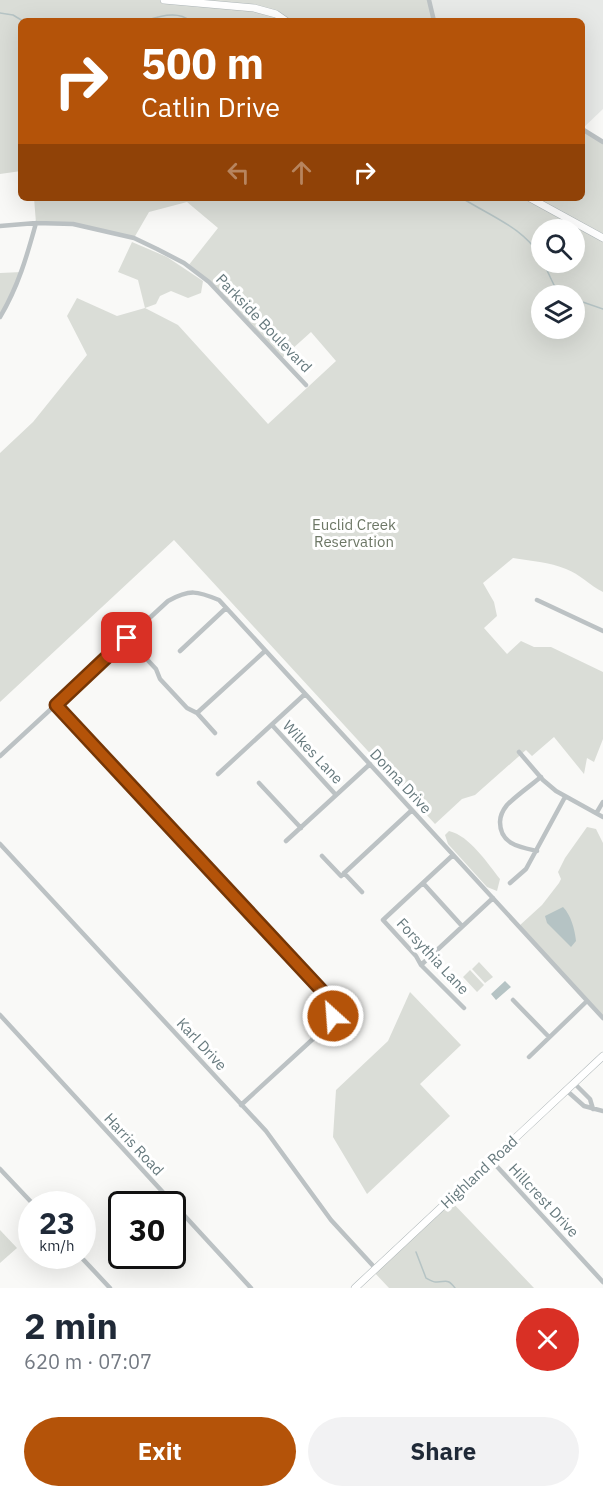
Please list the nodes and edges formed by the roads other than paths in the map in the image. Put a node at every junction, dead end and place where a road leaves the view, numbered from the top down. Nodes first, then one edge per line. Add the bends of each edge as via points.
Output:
1 (164, 0) edge
2 (429, 0) edge
3 (282, 18) edge
4 (433, 18) edge
5 (585, 131) edge
6 (603, 142) edge
7 (535, 201) edge
8 (36, 223) junction
9 (0, 226) edge
10 (603, 238) edge
11 (0, 317) edge
12 (306, 385) dead end
13 (537, 600) dead end
14 (226, 608) junction
15 (603, 632) edge
16 (127, 638) junction
17 (180, 651) dead end
18 (265, 651) junction
19 (305, 694) junction
20 (56, 705) junction
21 (197, 713) junction
22 (272, 725) junction
23 (215, 734) dead end
24 (519, 752) dead end
25 (0, 756) edge
26 (370, 764) junction
27 (218, 774) dead end
28 (540, 777) junction
29 (259, 783) dead end
30 (336, 795) junction
31 (565, 797) junction
32 (603, 802) edge
33 (412, 810) junction
34 (597, 812) junction
35 (603, 816) edge
36 (301, 828) junction
37 (286, 842) dead end
38 (0, 844) edge
39 (537, 851) junction
40 (453, 855) junction
41 (322, 856) dead end
42 (344, 873) junction
43 (423, 883) junction
44 (510, 883) dead end
45 (362, 892) dead end
46 (493, 898) junction
47 (462, 926) junction
48 (421, 965) junction
49 (513, 1000) dead end
50 (587, 1001) junction
51 (464, 1008) dead end
52 (0, 1015) edge
53 (603, 1018) edge
54 (549, 1037) junction
55 (603, 1056) edge
56 (530, 1057) dead end
57 (574, 1083) junction
58 (566, 1090) junction
59 (241, 1105) junction
60 (593, 1109) junction
61 (603, 1111) edge
62 (491, 1160) junction
63 (0, 1169) edge
64 (21, 1191) edge
65 (92, 1269) edge
66 (376, 1269) junction
67 (603, 1282) edge
68 (110, 1288) edge
69 (251, 1288) edge
70 (355, 1288) edge

1 - 3 street via 254,8
2 - 4 street
5 - 6 street
7 - 10 street
8 - 9 street, Parkside Boulevard
8 - 11 street via 26,262
8 - 12 street, Parkside Boulevard via 73,224 134,238 184,263 209,282
13 - 15 street
14 - 16 street, Donna Drive via 201,592 185,592 168,601
14 - 17 street
14 - 18 street, Donna Drive
16 - 20 street
16 - 21 street via 187,708
18 - 19 street, Donna Drive
18 - 21 street
19 - 22 street
19 - 26 street, Donna Drive
20 - 25 street
20 - 59 street via 333,1005 333,1016 326,1027
21 - 23 street
22 - 27 street
22 - 30 street, Wilkes Lane
24 - 28 street
26 - 30 street
26 - 33 street, Donna Drive
28 - 31 street
28 - 39 street via 506,806 500,817 500,830 507,841
29 - 36 street
30 - 36 street
31 - 34 street
31 - 39 street
32 - 34 street
33 - 40 street, Donna Drive
33 - 42 street
34 - 35 street
36 - 37 street
38 - 59 street, Karl Drive
39 - 44 street via 526,869
40 - 43 street
40 - 46 street, Donna Drive
41 - 42 street via 341,876
42 - 45 street
43 - 47 street
43 - 48 street, Forsythia Lane via 383,920
46 - 47 street
46 - 50 street, Donna Drive
47 - 48 street
48 - 51 street, Forsythia Lane
49 - 54 street
50 - 53 street, Donna Drive
50 - 54 street
52 - 69 street, Harris Road
54 - 56 street
55 - 57 street, Highland Road
57 - 58 street, Highland Road
57 - 60 street via 590,1099
58 - 60 street
58 - 62 street, Highland Road
59 - 66 street, Karl Drive via 277,1145 331,1220
60 - 61 street
62 - 66 street, Highland Road
62 - 67 street, Hillcrest Drive
63 - 64 street
65 - 68 street
66 - 70 street, Highland Road

